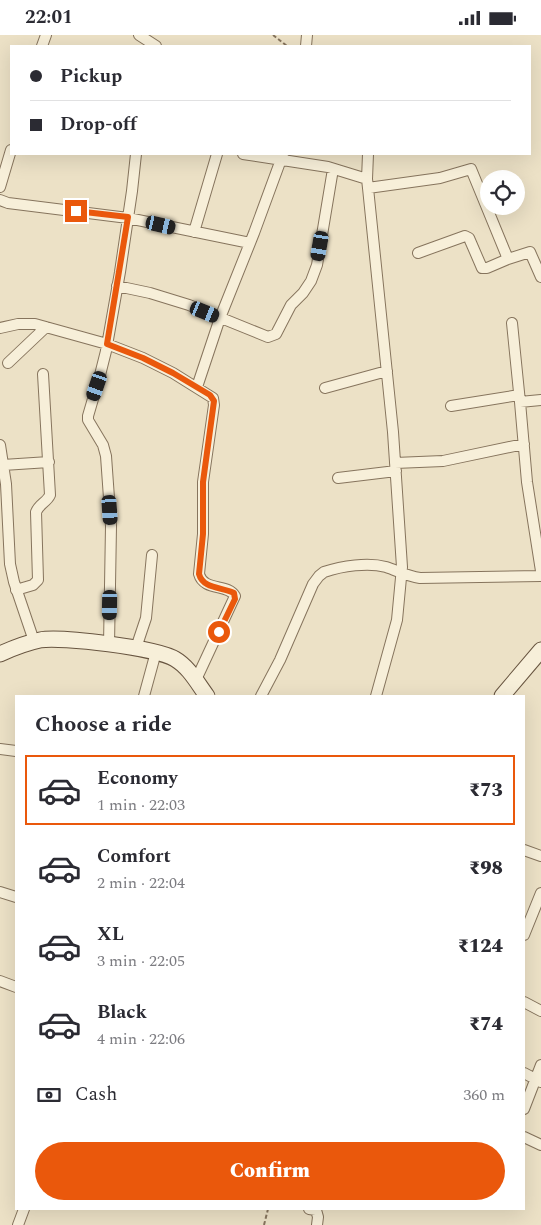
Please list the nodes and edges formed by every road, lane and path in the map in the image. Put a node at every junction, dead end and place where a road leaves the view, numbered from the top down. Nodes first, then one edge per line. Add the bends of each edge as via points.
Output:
1 (139, 35) edge
2 (274, 35) edge
3 (154, 45) edge
4 (286, 45) edge
5 (10, 153) edge
6 (136, 155) edge
7 (217, 155) edge
8 (256, 155) edge
9 (368, 155) edge
10 (282, 157) edge
11 (333, 169) junction
12 (368, 183) junction
13 (0, 187) edge
14 (0, 200) edge
15 (128, 217) junction
16 (194, 232) junction
17 (250, 243) junction
18 (418, 253) dead end
19 (508, 259) junction
20 (541, 277) edge
21 (117, 286) junction
22 (220, 318) junction
23 (512, 323) dead end
24 (46, 327) junction
25 (0, 328) edge
26 (107, 344) junction
27 (8, 363) dead end
28 (387, 371) junction
29 (43, 374) dead end
30 (197, 387) junction
31 (325, 389) dead end
32 (520, 399) junction
33 (541, 400) edge
34 (451, 406) dead end
35 (524, 444) junction
36 (0, 445) edge
37 (49, 462) junction
38 (3, 465) junction
39 (395, 467) junction
40 (338, 478) dead end
41 (4, 527) edge
42 (152, 555) dead end
43 (541, 571) edge
44 (402, 574) junction
45 (541, 576) edge
46 (16, 590) junction
47 (34, 641) junction
48 (108, 645) junction
49 (136, 649) junction
50 (541, 649) edge
51 (156, 652) junction
52 (0, 654) edge
53 (196, 682) junction
54 (144, 695) edge
55 (206, 695) edge
56 (262, 695) edge
57 (376, 695) edge
58 (503, 695) edge
59 (0, 749) edge
60 (15, 751) edge
61 (525, 849) edge
62 (541, 855) edge
63 (0, 892) edge
64 (541, 893) edge
65 (15, 897) edge
66 (525, 933) edge
67 (0, 981) edge
68 (15, 987) edge
69 (525, 1003) edge
70 (541, 1011) edge
71 (541, 1065) edge
72 (525, 1074) edge
73 (538, 1081) edge
74 (525, 1107) edge
75 (525, 1137) edge
76 (541, 1145) edge
77 (24, 1210) edge
78 (268, 1210) edge
79 (316, 1210) edge
80 (18, 1225) edge
81 (264, 1225) edge
82 (317, 1225) edge

1 - 3 street
2 - 4 path
5 - 13 street
6 - 15 street
7 - 16 street
8 - 10 street
9 - 12 street
10 - 11 street
10 - 17 street
11 - 12 street
11 - 22 street via 317,265 311,281 291,305 276,334 268,337
12 - 19 street via 440,178 471,169
12 - 28 street
14 - 15 street
15 - 16 street
15 - 21 street
16 - 17 street
17 - 22 street
18 - 19 street via 465,236 482,268
19 - 20 street via 530,252
21 - 22 street via 170,299
21 - 26 street
22 - 30 street
23 - 32 street
24 - 25 street via 27,323
24 - 26 street
24 - 27 street
26 - 30 street via 151,362
26 - 48 street via 88,420 106,456 111,526
28 - 31 street
28 - 39 street
29 - 37 street
30 - 53 street via 213,398 214,405 203,482 199,574 205,584 232,592 235,596
32 - 33 street
32 - 34 street
32 - 35 street
35 - 39 street via 443,461
35 - 43 street
36 - 38 street
37 - 38 street
37 - 46 street via 50,495 36,511 38,580
38 - 41 street
39 - 40 street
39 - 44 street
41 - 46 street
42 - 49 street via 146,619
44 - 45 street via 420,578
44 - 56 street via 386,567 369,565 330,571 319,576
44 - 57 street via 397,620
46 - 47 street
47 - 48 street via 62,639
47 - 52 street
48 - 49 street
49 - 51 street
50 - 58 street
51 - 53 street via 176,659
51 - 54 street
53 - 55 street
59 - 60 street
61 - 62 street
63 - 65 street
64 - 66 street
67 - 68 street
69 - 70 street
71 - 73 street
72 - 73 street
73 - 74 street
75 - 76 street
77 - 80 street
78 - 81 path
79 - 82 street

